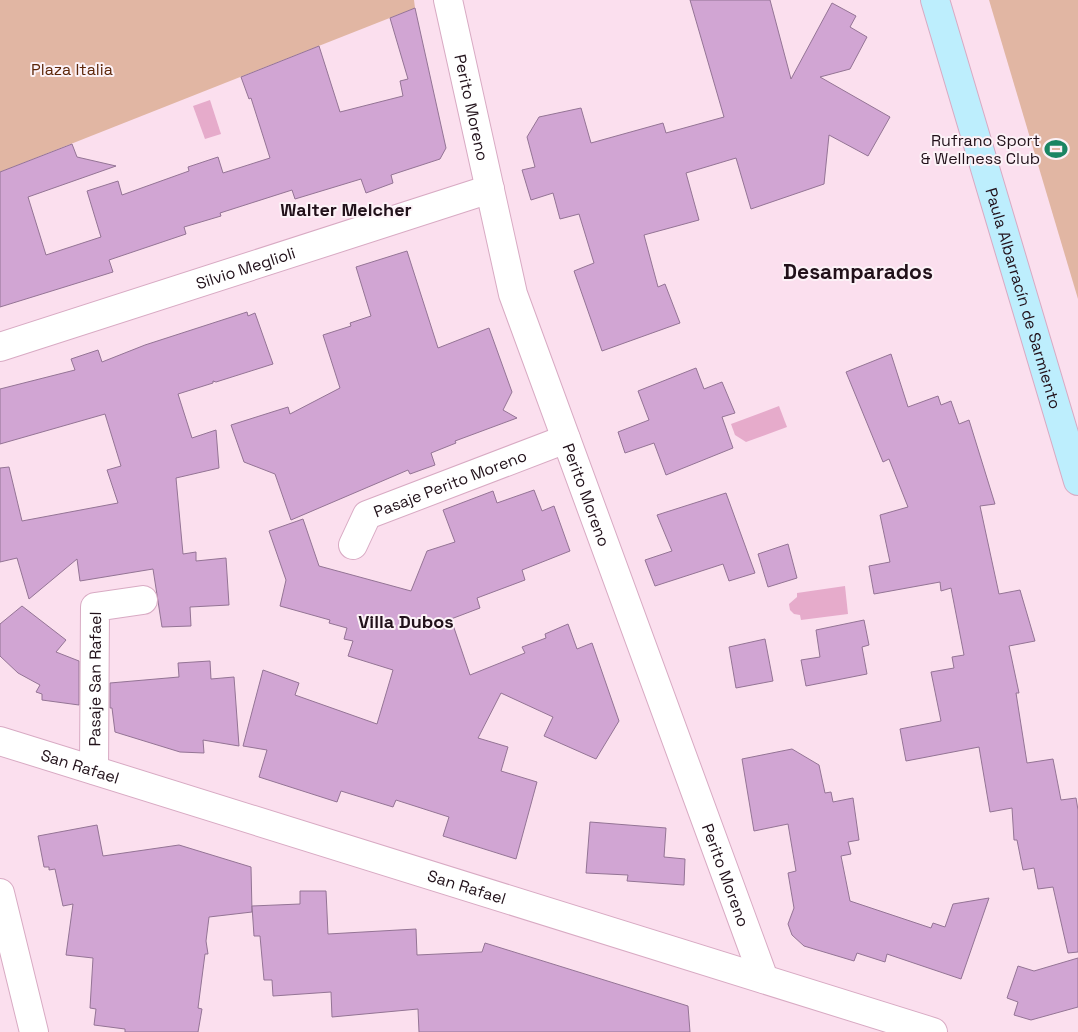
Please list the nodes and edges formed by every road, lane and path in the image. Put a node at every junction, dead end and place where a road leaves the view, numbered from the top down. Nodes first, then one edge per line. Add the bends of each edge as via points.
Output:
1 (448, 0) edge
2 (935, 0) edge
3 (490, 189) junction
4 (0, 347) edge
5 (566, 439) junction
6 (1078, 481) edge
7 (353, 545) dead end
8 (143, 600) dead end
9 (0, 741) edge
10 (94, 770) junction
11 (0, 894) edge
12 (764, 979) junction
13 (34, 1032) edge
14 (933, 1032) edge

1 - 3 street, Perito Moreno
2 - 6 main road, Paula Albarracín de Sarmiento
3 - 4 street, Silvio Meglioli
3 - 5 street, Perito Moreno via 513,294
5 - 7 street, Pasaje Perito Moreno via 367,515
5 - 12 street, Perito Moreno
8 - 10 street, Pasaje San Rafael via 95,607
9 - 10 street, San Rafael
10 - 12 street, San Rafael
11 - 13 street
12 - 14 street, San Rafael

